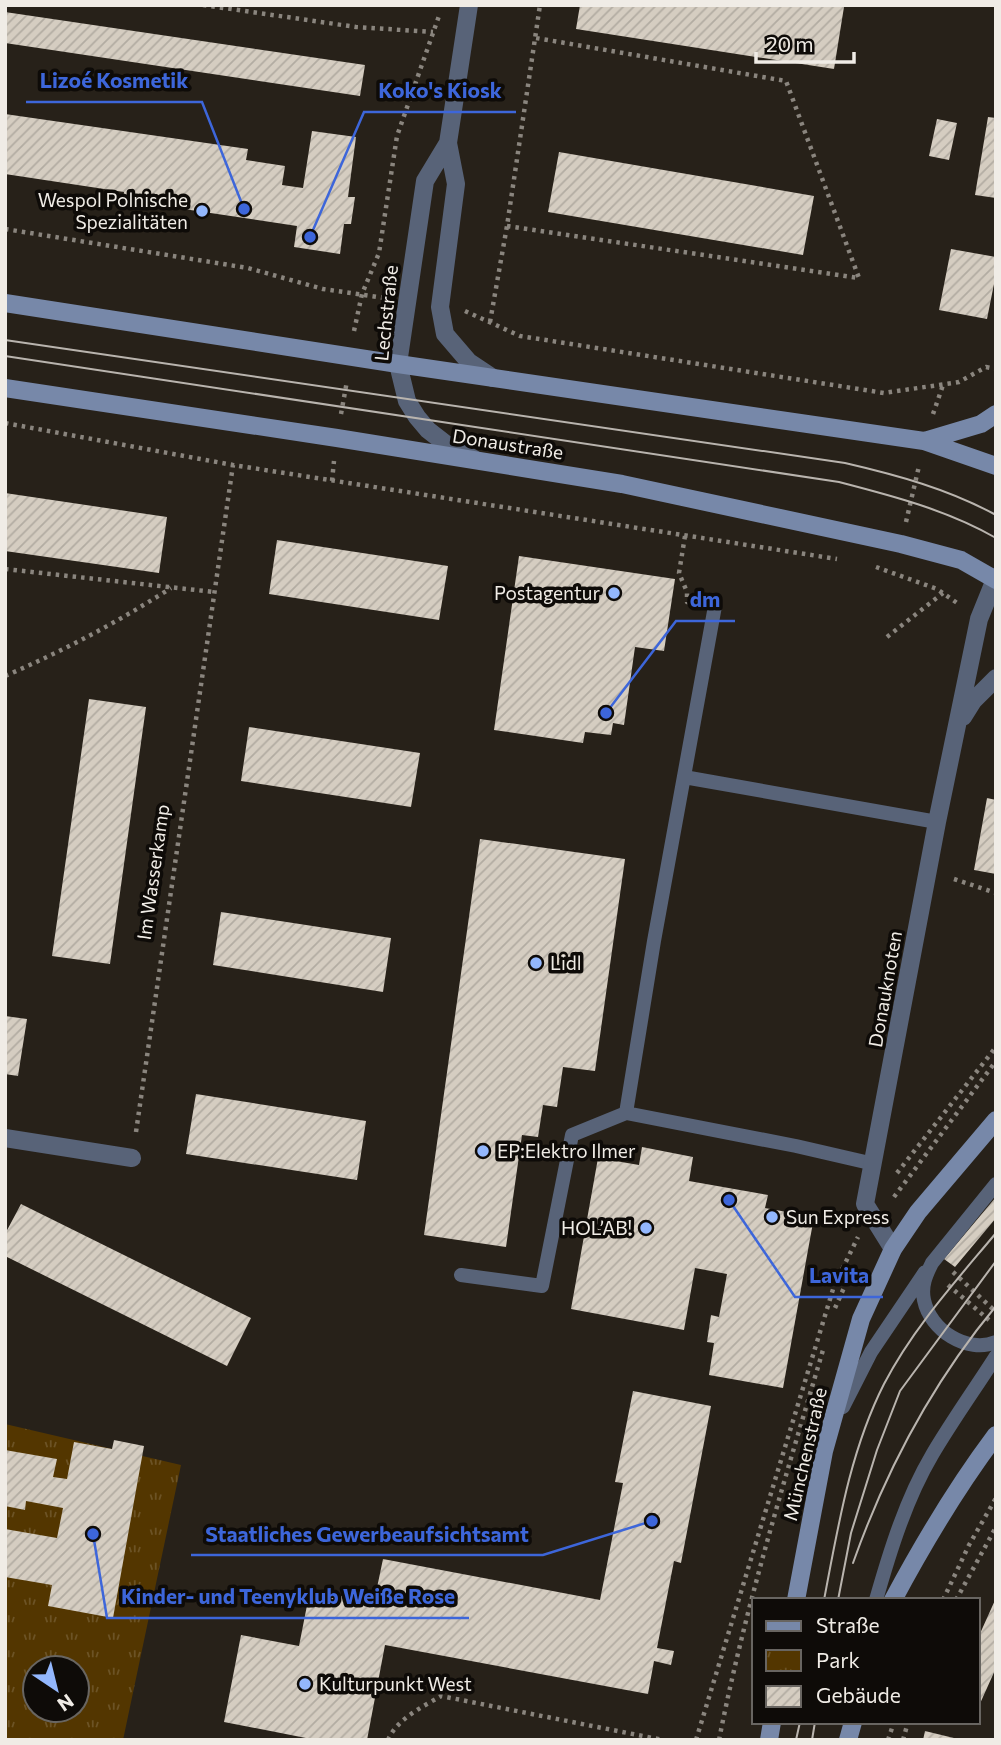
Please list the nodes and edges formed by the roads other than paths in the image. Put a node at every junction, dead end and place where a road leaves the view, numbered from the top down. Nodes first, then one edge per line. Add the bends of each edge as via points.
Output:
1 (469, 5) edge
2 (448, 143) junction
3 (5, 303) edge
4 (398, 364) junction
5 (494, 378) junction
6 (5, 388) edge
7 (996, 414) edge
8 (924, 441) junction
9 (477, 460) junction
10 (996, 466) edge
11 (995, 579) edge
12 (715, 606) road end
13 (996, 678) edge
14 (956, 730) junction
15 (684, 776) junction
16 (937, 821) junction
17 (626, 1114) junction
18 (996, 1120) edge
19 (5, 1138) edge
20 (132, 1158) road end
21 (874, 1164) junction
22 (996, 1184) edge
23 (893, 1249) junction
24 (932, 1263) junction
25 (461, 1275) dead end
26 (996, 1342) edge
27 (996, 1356) edge
28 (996, 1435) edge
29 (824, 1451) junction
30 (796, 1598) edge
31 (877, 1598) edge
32 (894, 1598) edge

1 - 2 street, Lechstraße
2 - 4 street, Lechstraße via 425,181
2 - 5 street, Lechstraße via 456,184 440,307 444,334 469,362
3 - 4 main road
4 - 5 main road
4 - 9 street, Lechstraße via 407,401 417,417 446,444
5 - 8 main road
6 - 9 main road, Donaustraße
7 - 8 main road via 981,424
8 - 10 main road
9 - 11 main road, Donaustraße via 622,484 901,544 961,560
11 - 14 street, Donauknoten via 979,619
12 - 15 lane
13 - 14 street, Donauknoten via 973,701
14 - 16 street, Donauknoten
15 - 16 lane
15 - 17 lane
16 - 21 street, Donauknoten
17 - 21 lane
17 - 25 lane via 572,1135 542,1286
18 - 23 main road via 918,1212
19 - 20 street
21 - 23 street, Donauknoten via 865,1204
22 - 24 lane
23 - 29 main road, Münchenstraße via 860,1319
24 - 26 lane via 923,1290 934,1321 966,1345
24 - 29 lane via 871,1352
27 - 31 lane via 931,1457 887,1560
28 - 32 main road via 961,1483
29 - 30 main road, Münchenstraße

